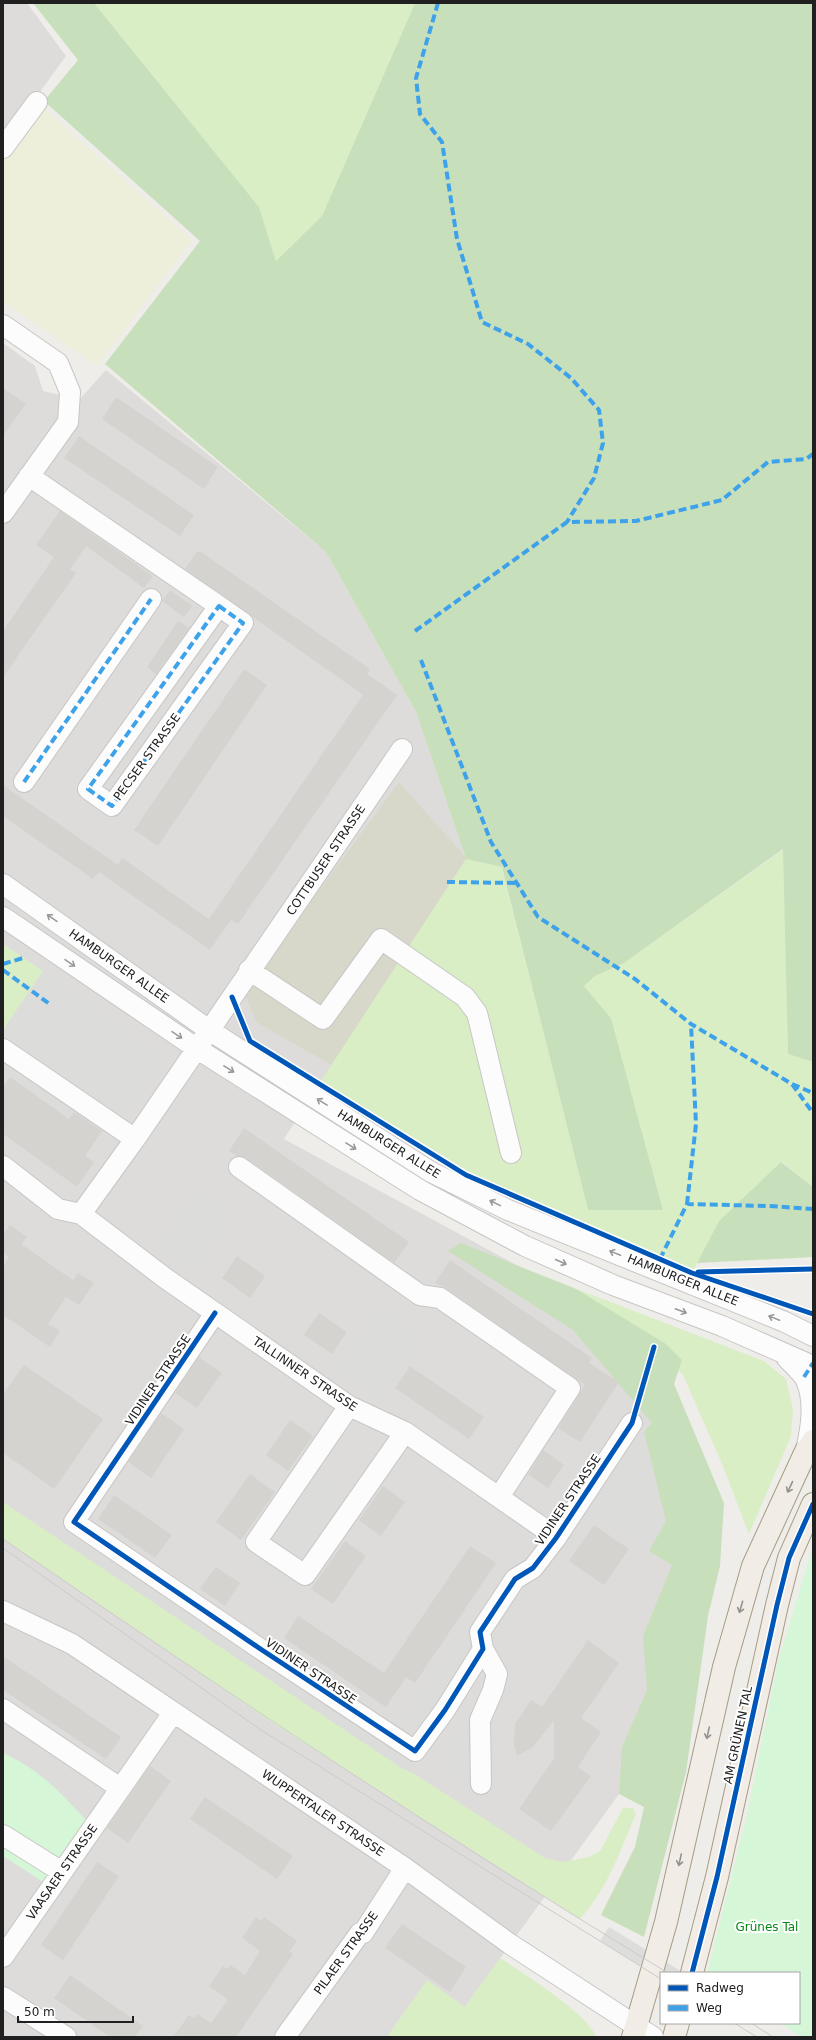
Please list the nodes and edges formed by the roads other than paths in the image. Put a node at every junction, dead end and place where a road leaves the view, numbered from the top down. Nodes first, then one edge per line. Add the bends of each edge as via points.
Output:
1 (37, 102) dead end
2 (3, 148) edge
3 (3, 325) edge
4 (29, 476) junction
5 (3, 513) edge
6 (151, 599) dead end
7 (219, 606) junction
8 (402, 749) dead end
9 (24, 782) dead end
10 (3, 884) edge
11 (3, 917) edge
12 (249, 970) junction
13 (209, 1030) junction
14 (196, 1048) junction
15 (3, 1049) edge
16 (135, 1139) junction
17 (511, 1153) dead end
18 (3, 1166) edge
19 (239, 1167) dead end
20 (81, 1214) junction
21 (215, 1313) junction
22 (812, 1334) edge
23 (781, 1352) junction
24 (813, 1366) edge
25 (349, 1406) junction
26 (632, 1423) dead end
27 (404, 1432) junction
28 (810, 1446) edge
29 (499, 1498) junction
30 (813, 1504) edge
31 (556, 1537) junction
32 (3, 1611) edge
33 (483, 1650) junction
34 (3, 1710) edge
35 (173, 1712) junction
36 (481, 1784) dead end
37 (120, 1788) junction
38 (3, 1835) edge
39 (405, 1868) junction
40 (62, 1872) junction
41 (3, 1957) edge
42 (692, 1972) edge
43 (3, 1997) edge
44 (678, 2024) edge
45 (641, 2034) edge
46 (66, 2037) edge
47 (285, 2037) edge
48 (674, 2037) edge

1 - 2 street
3 - 4 street via 58,363 70,392 68,422
4 - 5 street
4 - 7 street, PECSER STRASSE
6 - 9 street
7 - 7 street, PECSER STRASSE via 88,790 112,806 243,623
8 - 12 street, COTTBUSER STRASSE
13 -> 10 street, HAMBURGER ALLEE
11 -> 14 street, HAMBURGER ALLEE
12 - 13 street, COTTBUSER STRASSE
12 - 17 street via 323,1019 381,939 465,997 477,1013
13 - 14 street, COTTBUSER STRASSE
22 -> 13 street, HAMBURGER ALLEE via 508,1210 431,1172
14 - 16 street
14 -> 23 street, HAMBURGER ALLEE via 420,1190 525,1246 613,1285 722,1326
15 - 16 street
16 - 20 street
18 - 20 street, TALLINNER STRASSE via 58,1209
19 - 29 street via 420,1295 440,1298 570,1388
20 - 21 street, TALLINNER STRASSE
21 - 25 street, TALLINNER STRASSE
21 - 33 street, VIDINER STRASSE via 74,1522 414,1751 445,1710
23 - 24 street, HAMBURGER ALLEE
23 - 28 street via 804,1377 810,1391
25 - 27 street, TALLINNER STRASSE
25 - 27 street via 256,1542 305,1574
26 - 31 street, VIDINER STRASSE
27 - 29 street, TALLINNER STRASSE
28 -> 45 main road via 753,1566 724,1667
29 - 31 street, TALLINNER STRASSE
30 - 42 main road, AM GRÜNEN TAL via 789,1558 719,1869
31 - 33 street, VIDINER STRASSE via 533,1568 515,1579 480,1632
32 - 35 street, WUPPERTALER STRASSE via 72,1644
33 - 36 street via 497,1674 480,1720
34 - 37 street
35 - 37 street, VAASAER STRASSE
35 - 39 street, WUPPERTALER STRASSE
37 - 40 street, VAASAER STRASSE
38 - 40 street
39 - 45 street, WUPPERTALER STRASSE via 510,1944 619,2013
39 - 47 street, PILAER STRASSE via 363,1933 360,1933
40 - 41 street, VAASAER STRASSE
43 - 46 street
44 - 48 main road

